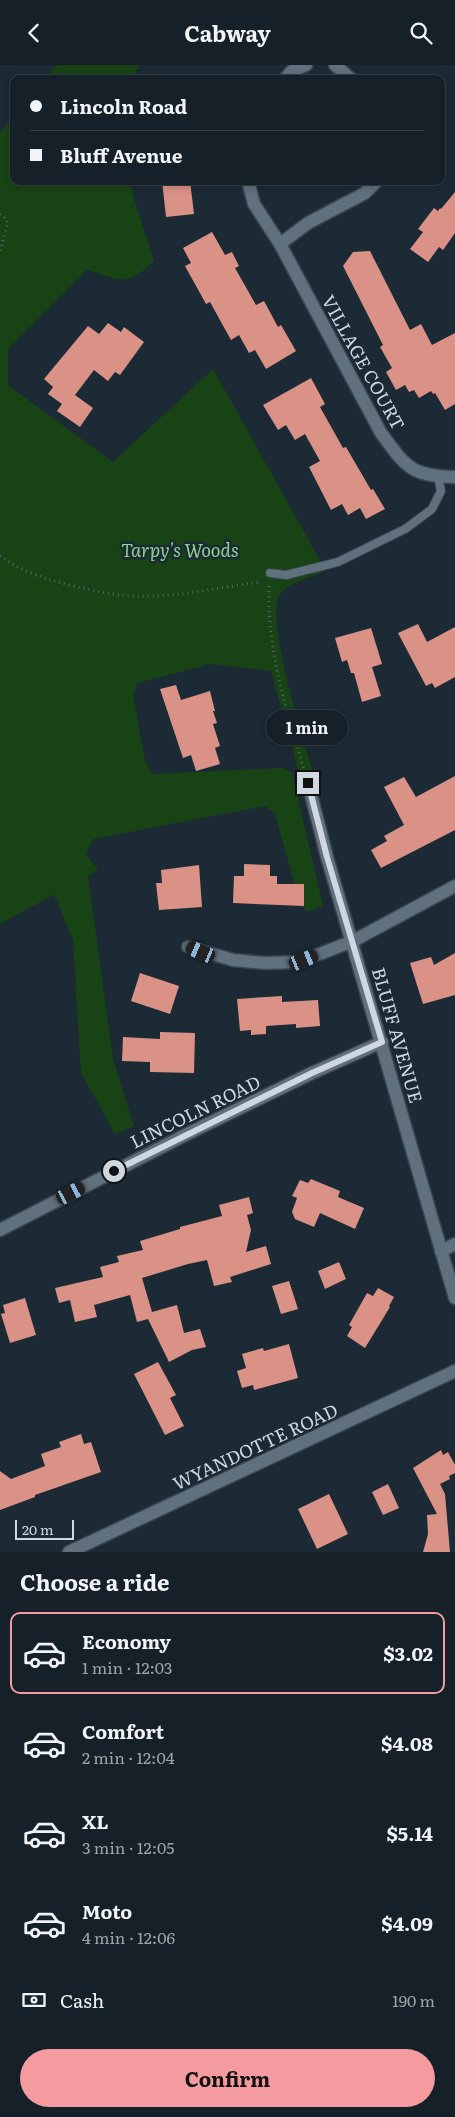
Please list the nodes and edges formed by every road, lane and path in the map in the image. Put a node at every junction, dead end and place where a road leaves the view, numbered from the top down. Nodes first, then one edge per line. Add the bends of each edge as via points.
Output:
1 (306, 65) edge
2 (335, 65) edge
3 (288, 75) edge
4 (346, 75) edge
5 (249, 185) edge
6 (373, 185) edge
7 (0, 215) edge
8 (280, 243) junction
9 (0, 251) edge
10 (438, 477) junction
11 (455, 477) edge
12 (0, 556) edge
13 (270, 573) dead end
14 (308, 783) joint
15 (455, 886) edge
16 (353, 941) junction
17 (188, 947) dead end
18 (382, 1042) junction
19 (0, 1230) edge
20 (455, 1244) edge
21 (441, 1251) junction
22 (455, 1298) edge
23 (455, 1371) edge
24 (69, 1552) edge

1 - 3 street
2 - 4 street
5 - 8 street, VILLAGE COURT via 254,204
6 - 8 street via 365,193 308,223
7 - 9 path via 8,223
8 - 10 street, VILLAGE COURT via 381,433 401,460 420,473
10 - 11 street, VILLAGE COURT
10 - 13 lane via 441,491 432,509 405,529 338,562 286,575
12 - 14 path via 40,577 103,593 134,596 195,593 270,581 268,617 273,656
14 - 16 street, BLUFF AVENUE
15 - 16 street
16 - 17 street via 299,962 233,960
16 - 18 street, BLUFF AVENUE
18 - 19 street, LINCOLN ROAD via 202,1127
18 - 21 street, BLUFF AVENUE
20 - 21 street
21 - 22 street, BLUFF AVENUE
23 - 24 street, WYANDOTTE ROAD

